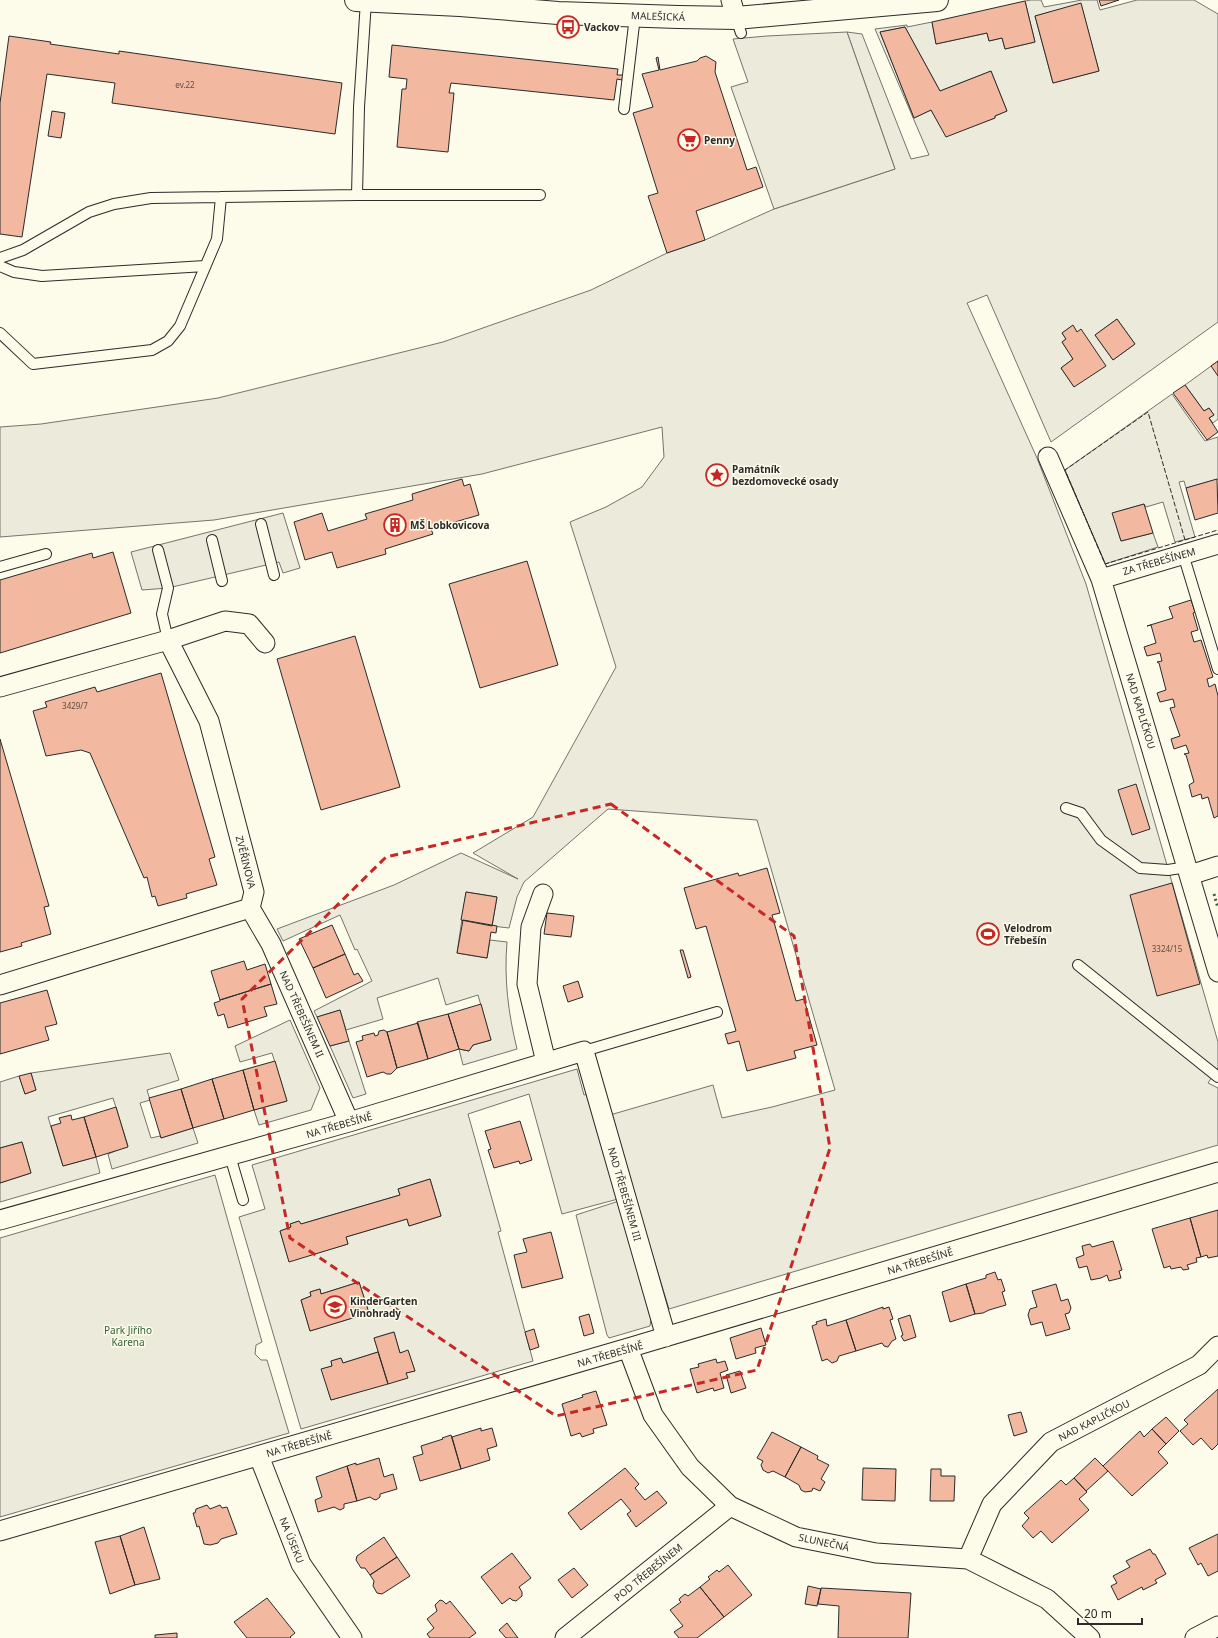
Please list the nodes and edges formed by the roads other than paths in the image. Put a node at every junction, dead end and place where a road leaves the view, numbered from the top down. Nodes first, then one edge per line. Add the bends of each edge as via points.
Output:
1 (361, 0) edge
2 (937, 0) edge
3 (556, 6) edge
4 (635, 16) junction
5 (736, 17) edge
6 (624, 109) dead end
7 (357, 195) junction
8 (540, 195) dead end
9 (221, 197) junction
10 (0, 258) edge
11 (0, 266) edge
12 (205, 266) junction
13 (0, 333) edge
14 (1048, 457) dead end
15 (261, 524) dead end
16 (212, 540) dead end
17 (1218, 544) edge
18 (158, 550) dead end
19 (46, 554) dead end
20 (1183, 554) junction
21 (0, 567) edge
22 (274, 575) dead end
23 (1101, 579) junction
24 (222, 581) dead end
25 (168, 640) junction
26 (265, 643) dead end
27 (1218, 669) edge
28 (0, 687) edge
29 (1066, 808) dead end
30 (1218, 866) edge
31 (1189, 871) junction
32 (543, 894) dead end
33 (250, 908) junction
34 (1078, 965) dead end
35 (1218, 972) edge
36 (0, 985) edge
37 (717, 1012) dead end
38 (584, 1051) junction
39 (546, 1062) junction
40 (1218, 1078) edge
41 (349, 1122) junction
42 (230, 1156) junction
43 (1218, 1172) edge
44 (243, 1200) dead end
45 (0, 1220) edge
46 (666, 1337) junction
47 (1218, 1346) edge
48 (628, 1348) junction
49 (259, 1456) junction
50 (730, 1506) junction
51 (0, 1531) edge
52 (968, 1559) junction
53 (1218, 1626) edge
54 (352, 1638) edge
55 (565, 1638) edge
56 (1090, 1638) edge
57 (1195, 1638) edge

1 - 3 street, MALEŠICKÁ
1 - 7 lane
2 - 5 street, MALEŠICKÁ
3 - 4 street, MALEŠICKÁ
4 - 5 street, MALEŠICKÁ
4 - 6 lane
7 - 8 lane
7 - 9 lane
9 - 10 lane via 151,198 114,204 89,212 23,250
9 - 12 lane via 217,239
11 - 12 lane via 14,272 42,276
12 - 13 lane via 180,326 168,342 152,350 33,364
14 - 23 street, NAD KAPLIČKOU
15 - 22 lane
16 - 24 lane
17 - 20 street, ZA TŘEBEŠÍNEM
18 - 25 lane, ZVĚŘINOVA via 168,588 162,614
19 - 21 lane
20 - 23 street, ZA TŘEBEŠÍNEM
20 - 27 lane
23 - 31 street, NAD KAPLIČKOU
25 - 26 street via 225,621 249,624
25 - 28 street
25 - 33 street, ZVĚŘINOVA via 209,721 254,892
29 - 31 lane via 1081,813 1100,840 1140,868
30 - 31 street
31 - 35 street, NAD KAPLIČKOU
32 - 39 street via 531,927 528,984
33 - 36 street
33 - 41 street, NAD TŘEBEŠÍNEM II via 271,944
34 - 40 lane
37 - 38 lane
38 - 39 street, NA TŘEBEŠÍNĚ
38 - 46 street, NAD TŘEBEŠÍNEM III
39 - 41 street, NA TŘEBEŠÍNĚ
41 - 42 street, NA TŘEBEŠÍNĚ
42 - 44 lane
42 - 45 street, NA TŘEBEŠÍNĚ
43 - 46 street, NA TŘEBEŠÍNĚ
46 - 48 street, NA TŘEBEŠÍNĚ
47 - 52 street, NAD KAPLIČKOU via 1199,1365 1051,1442 992,1504
48 - 49 street, NA TŘEBEŠÍNĚ
48 - 50 street, SLUNEČNÁ via 653,1415 690,1467
49 - 51 street, NA TŘEBEŠÍNĚ
49 - 54 street, NA ÚSEKU via 301,1564
50 - 52 street, SLUNEČNÁ via 796,1537 876,1553
50 - 55 street, POD TŘEBEŠÍNEM
52 - 56 street, SLUNEČNÁ via 1047,1599
53 - 57 street

